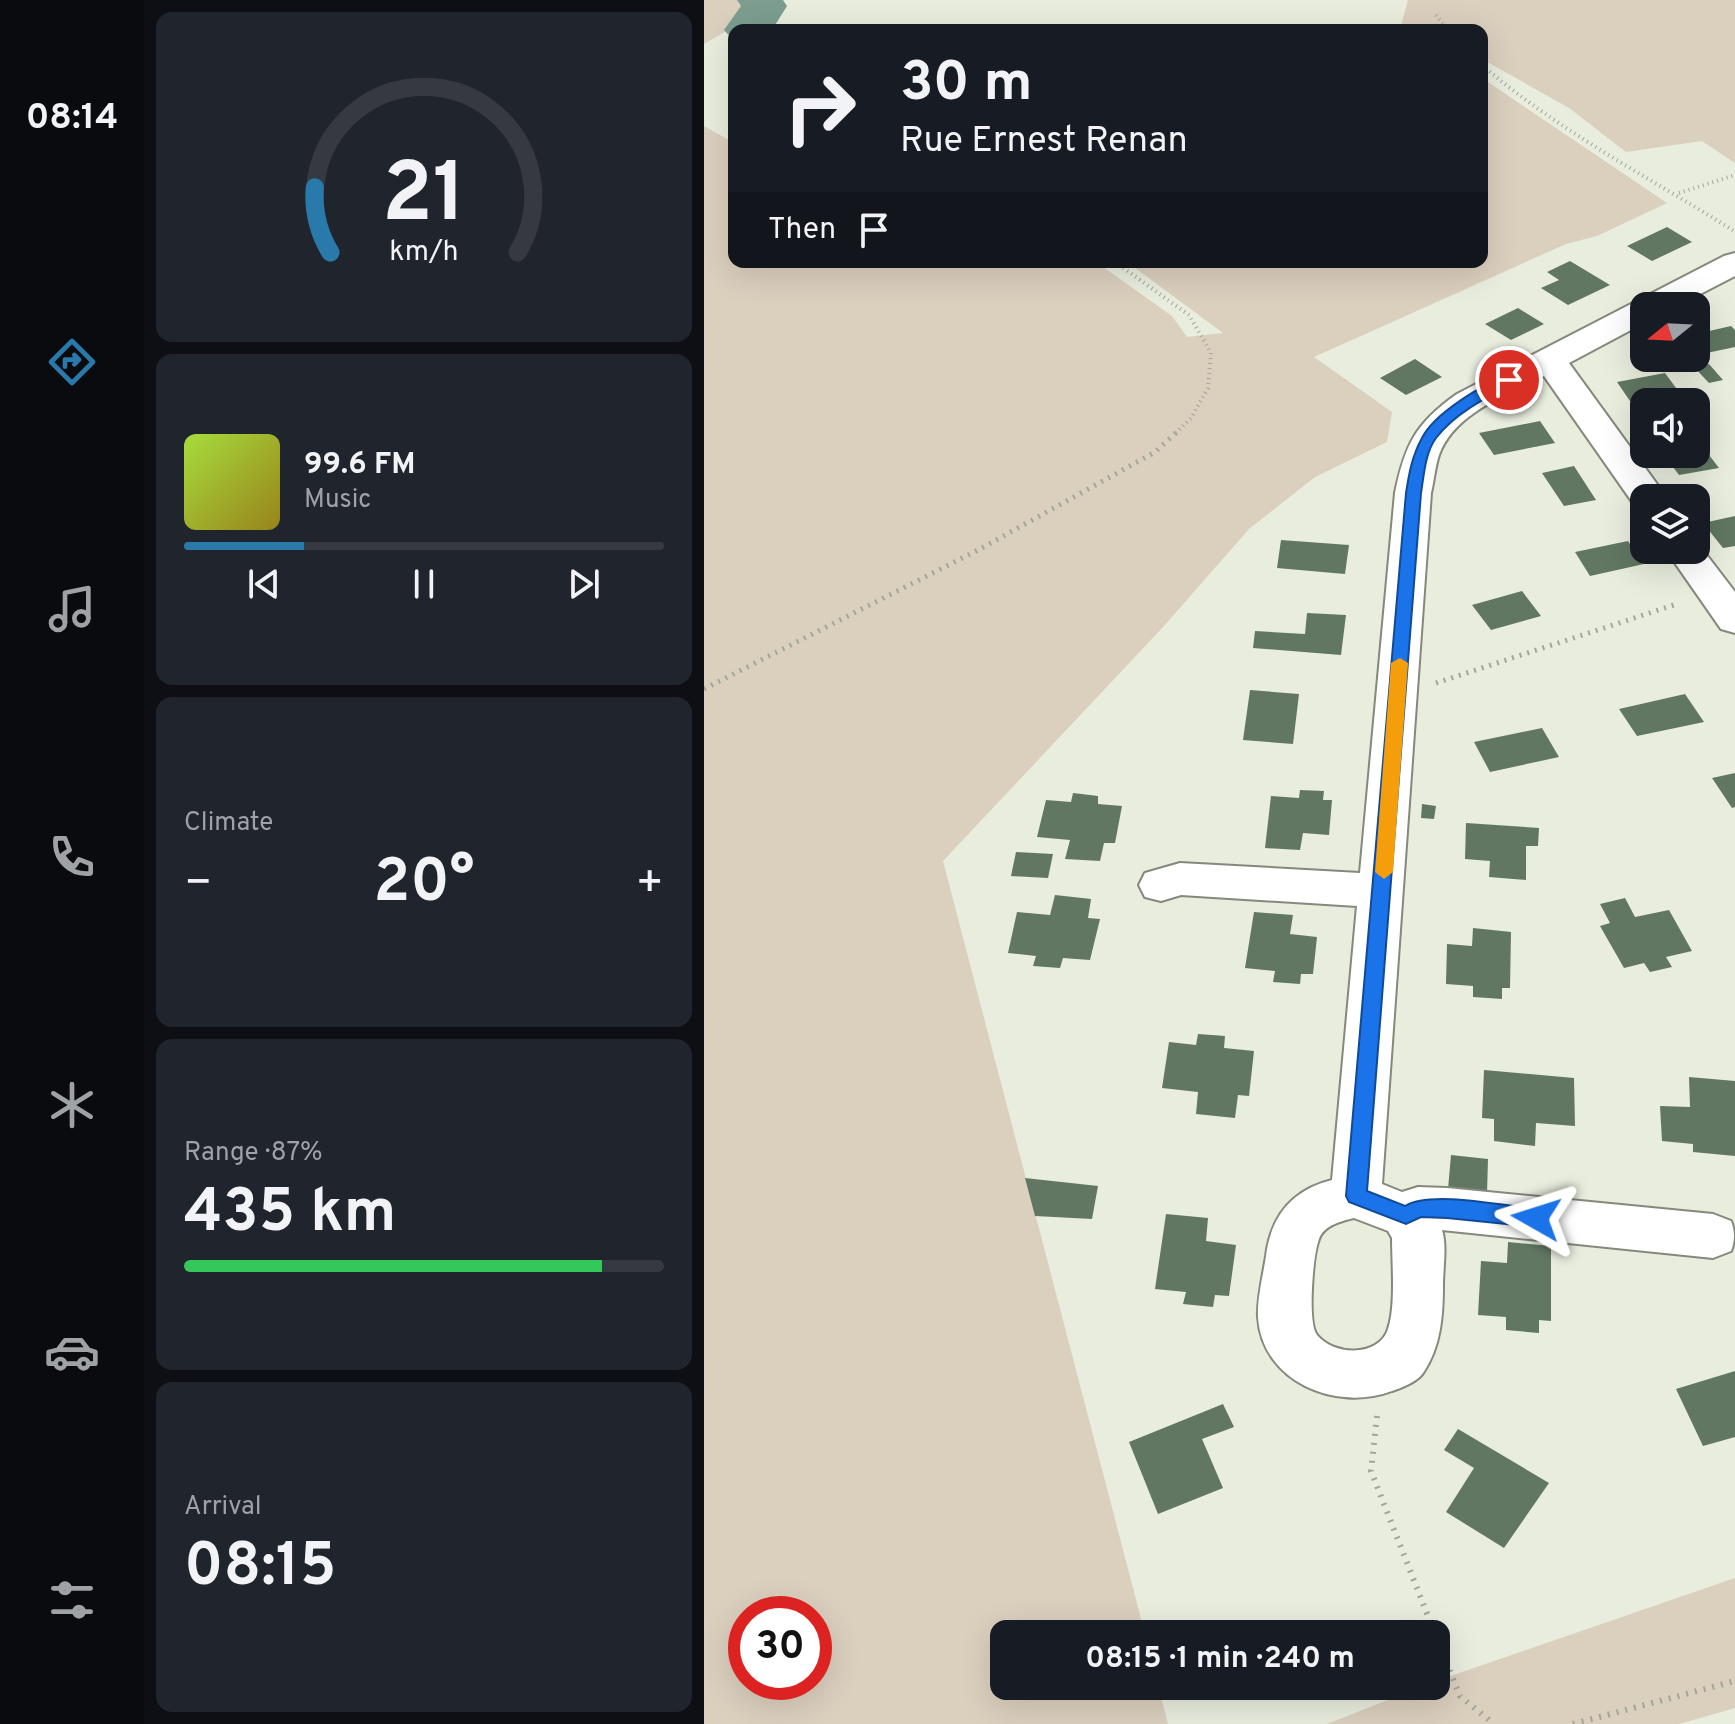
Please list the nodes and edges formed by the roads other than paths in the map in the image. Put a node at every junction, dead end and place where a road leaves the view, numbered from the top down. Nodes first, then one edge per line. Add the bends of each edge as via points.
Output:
1 (1735, 263) edge
2 (1679, 292) edge
3 (1630, 317) edge
4 (1549, 359) junction
5 (1638, 484) edge
6 (1695, 564) edge
7 (1724, 606) edge
8 (1161, 885) dead end
9 (1382, 891) junction
10 (1356, 1196) junction
11 (1406, 1216) junction
12 (1713, 1236) dead end

1 - 2 street
3 - 4 street
4 - 5 street
4 - 9 street via 1458,410 1430,436 1420,457
6 - 7 street
8 - 9 street via 1180,879
9 - 10 street
10 - 11 street
10 - 11 street via 1322,1204 1294,1234 1284,1318 1294,1349 1322,1370 1369,1374 1403,1358 1416,1326 1418,1234
11 - 12 street via 1418,1208 1447,1209

